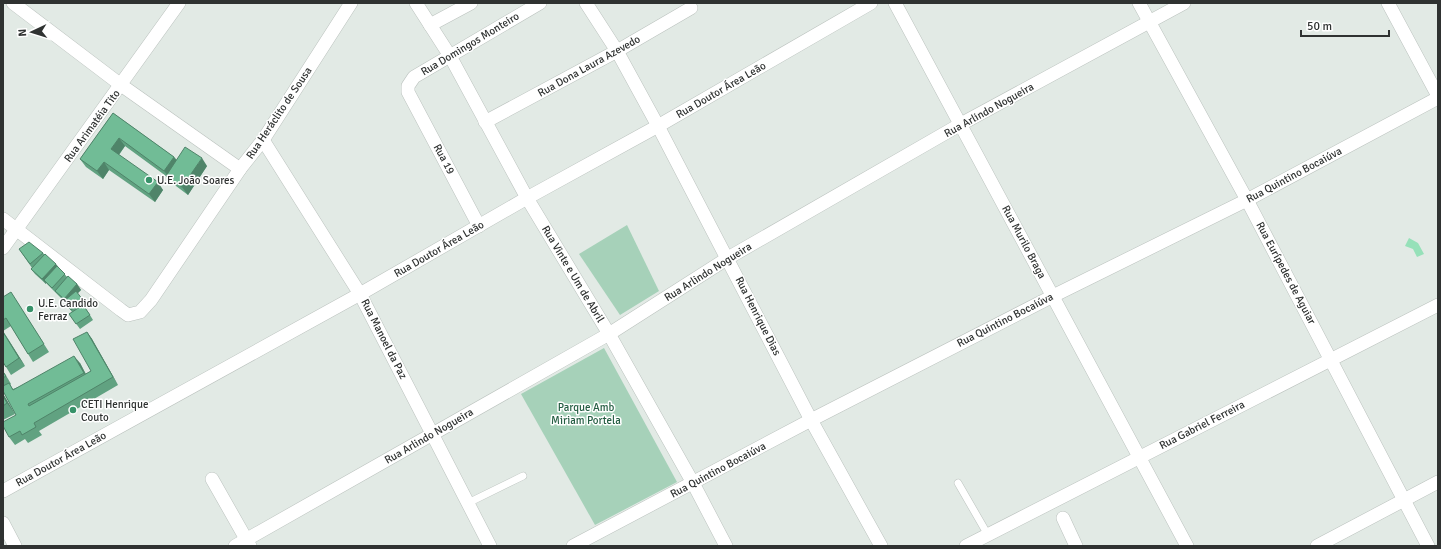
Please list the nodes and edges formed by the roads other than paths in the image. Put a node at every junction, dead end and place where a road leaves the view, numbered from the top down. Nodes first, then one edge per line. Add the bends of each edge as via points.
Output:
1 (13, 3) edge
2 (179, 3) edge
3 (351, 3) edge
4 (416, 3) edge
5 (472, 3) edge
6 (540, 3) edge
7 (586, 3) edge
8 (871, 3) edge
9 (895, 3) edge
10 (1139, 3) edge
11 (1184, 3) edge
12 (1388, 3) edge
13 (691, 8) dead end
14 (1150, 23) junction
15 (430, 25) junction
16 (617, 51) junction
17 (450, 56) junction
18 (121, 85) junction
19 (408, 92) joint
20 (1438, 97) edge
21 (485, 122) junction
22 (961, 124) junction
23 (658, 126) junction
24 (263, 140) junction
25 (240, 169) junction
26 (527, 198) junction
27 (1247, 200) junction
28 (3, 219) edge
29 (479, 226) junction
30 (17, 230) junction
31 (3, 248) edge
32 (728, 258) junction
33 (360, 294) junction
34 (1053, 296) junction
35 (1438, 305) edge
36 (609, 334) junction
37 (1332, 360) junction
38 (811, 420) junction
39 (433, 434) junction
40 (1139, 457) junction
41 (523, 476) dead end
42 (212, 478) dead end
43 (1438, 482) edge
44 (693, 483) junction
45 (958, 483) dead end
46 (3, 491) edge
47 (1404, 500) junction
48 (468, 503) junction
49 (1063, 518) dead end
50 (3, 523) edge
51 (988, 535) junction
52 (10, 542) edge
53 (248, 543) edge
54 (235, 546) edge
55 (490, 546) edge
56 (574, 546) edge
57 (726, 546) edge
58 (881, 546) edge
59 (966, 546) edge
60 (1076, 546) edge
61 (1187, 546) edge
62 (1317, 546) edge
63 (1428, 546) edge

1 - 18 street
2 - 18 street, Rua Arimatéia Tito
3 - 24 street, Rua Heráclito de Sousa
4 - 15 street, Rua Vinte e Um de Abril
5 - 15 street
6 - 17 street, Rua Domingos Monteiro
7 - 16 street, Rua Henrique Dias
8 - 23 street, Rua Doutor Área Leão
9 - 22 street, Rua Murilo Braga
10 - 14 street, Rua Eurípedes de Aguiar
11 - 14 street, Rua Arlindo Nogueira
12 - 20 street
13 - 16 street, Rua Dona Laura Azevedo
14 - 22 street, Rua Arlindo Nogueira
14 - 27 street, Rua Eurípedes de Aguiar
15 - 17 street, Rua Vinte e Um de Abril
16 - 21 street, Rua Dona Laura Azevedo
16 - 23 street, Rua Henrique Dias
17 - 19 street, Rua Domingos Monteiro via 414,78 408,86
17 - 21 street, Rua Vinte e Um de Abril
18 - 25 street
18 - 30 street, Rua Arimatéia Tito
19 - 29 street, Rua 19
20 - 27 street, Rua Quintino Bocaiúva
21 - 26 street, Rua Vinte e Um de Abril
22 - 32 street, Rua Arlindo Nogueira
22 - 34 street, Rua Murilo Braga
23 - 26 street, Rua Doutor Área Leão
23 - 32 street, Rua Henrique Dias
24 - 25 street, Rua Heráclito de Sousa
24 - 33 street, Rua Manoel da Paz
25 - 30 street, Rua Heráclito de Sousa via 151,300 140,312 128,315
26 - 29 street, Rua Doutor Área Leão
26 - 36 street, Rua Vinte e Um de Abril
27 - 34 street, Rua Quintino Bocaiúva
27 - 37 street, Rua Eurípedes de Aguiar
28 - 30 street
29 - 33 street, Rua Doutor Área Leão
30 - 31 street, Rua Arimatéia Tito
32 - 36 street, Rua Arlindo Nogueira
32 - 38 street, Rua Henrique Dias
33 - 39 street, Rua Manoel da Paz
33 - 46 street, Rua Doutor Área Leão
34 - 38 street, Rua Quintino Bocaiúva
34 - 40 street, Rua Murilo Braga
35 - 37 street, Rua Gabriel Ferreira
36 - 39 street, Rua Arlindo Nogueira
36 - 44 street, Rua Vinte e Um de Abril
37 - 40 street, Rua Gabriel Ferreira
37 - 47 street, Rua Eurípedes de Aguiar
38 - 44 street, Rua Quintino Bocaiúva
38 - 58 street, Rua Henrique Dias
39 - 48 street, Rua Manoel da Paz
39 - 53 street, Rua Arlindo Nogueira
40 - 51 street, Rua Gabriel Ferreira
40 - 61 street, Rua Murilo Braga
41 - 48 lane
42 - 53 street
43 - 47 street
44 - 56 street, Rua Quintino Bocaiúva
44 - 57 street, Rua Vinte e Um de Abril
45 - 51 lane
47 - 62 street
47 - 63 street, Rua Eurípedes de Aguiar
48 - 55 street, Rua Manoel da Paz
49 - 60 street
50 - 52 street
51 - 59 street, Rua Gabriel Ferreira
53 - 54 street, Rua Arlindo Nogueira

